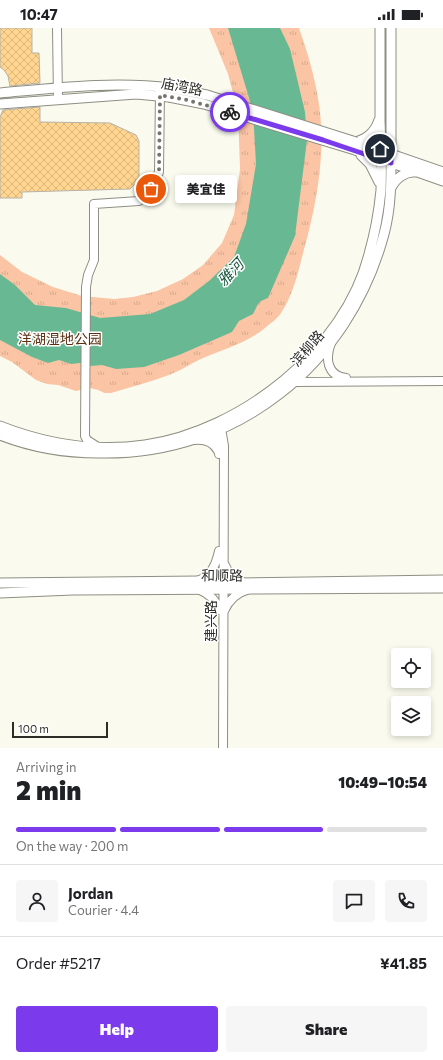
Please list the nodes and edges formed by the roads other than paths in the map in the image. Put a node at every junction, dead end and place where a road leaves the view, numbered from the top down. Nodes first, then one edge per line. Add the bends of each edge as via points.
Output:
1 (57, 28) edge
2 (60, 28) edge
3 (380, 28) edge
4 (390, 28) edge
5 (59, 88) junction
6 (158, 91) junction
7 (0, 93) edge
8 (60, 99) junction
9 (0, 104) edge
10 (380, 115) junction
11 (391, 126) junction
12 (355, 146) junction
13 (380, 149) junction
14 (391, 153) junction
15 (380, 159) junction
16 (391, 163) junction
17 (418, 168) junction
18 (443, 172) edge
19 (443, 181) edge
20 (380, 192) junction
21 (390, 194) junction
22 (331, 343) junction
23 (443, 378) edge
24 (443, 381) edge
25 (295, 382) junction
26 (233, 424) junction
27 (0, 426) edge
28 (215, 428) junction
29 (0, 435) edge
30 (84, 436) junction
31 (192, 441) junction
32 (76, 446) junction
33 (98, 447) junction
34 (221, 449) junction
35 (221, 554) junction
36 (443, 580) edge
37 (0, 583) edge
38 (194, 585) junction
39 (221, 585) junction
40 (250, 586) junction
41 (443, 588) edge
42 (0, 593) edge
43 (219, 610) junction
44 (223, 620) junction
45 (218, 748) edge
46 (223, 748) edge

1 - 5 street
2 - 5 street
3 - 10 main road, 滨柳路
4 - 11 main road, 滨柳路
5 - 6 main road, 庙湾路 via 116,84
5 - 7 main road, 庙湾路
5 - 8 street
6 - 8 main road, 庙湾路
6 - 12 main road, 庙湾路, bridge via 170,92
6 - 30 street via 156,171 150,188 138,198 91,201 91,256 86,287
8 - 9 main road, 庙湾路
10 - 12 main road via 370,135
10 - 13 main road, 滨柳路
11 - 14 main road, 滨柳路
11 - 17 main road via 400,153
12 - 13 main road, 庙湾路
12 - 15 main road, 庙湾路
12 - 20 main road via 370,164 378,180
13 - 14 main road, 庙湾路
13 - 15 main road, 滨柳路
14 - 16 main road, 滨柳路
14 - 17 main road, 庙湾路
15 - 16 main road, 庙湾路
15 - 20 main road, 滨柳路
16 - 17 main road, 庙湾路
16 - 21 main road, 滨柳路
17 - 18 main road, 庙湾路
17 - 19 main road, 庙湾路
17 - 21 main road via 394,182
20 - 28 main road, 滨柳路 via 369,256 353,295 332,330 319,347 287,378
21 - 22 main road, 滨柳路 via 385,233 377,257 356,304
22 - 23 street via 328,359 332,372 340,377
22 - 25 main road, 滨柳路
24 - 25 street
25 - 26 main road, 滨柳路 via 255,412
26 - 28 main road, 滨柳路
26 - 34 street via 226,432
27 - 32 main road, 滨柳路 via 25,435
28 - 31 main road, 滨柳路
28 - 33 main road, 滨柳路 via 158,442 126,447
28 - 34 street
29 - 31 main road, 滨柳路 via 37,448 118,454 167,448
30 - 32 street
30 - 33 street
31 - 34 street via 207,440
32 - 33 main road, 滨柳路
34 - 35 street, 建兴路
35 - 38 street via 212,571
35 - 39 street, 建兴路
35 - 40 street via 225,568 231,576
36 - 40 main road, 和顺路
37 - 38 main road, 和顺路
38 - 39 main road, 和顺路
38 - 42 main road, 和顺路
38 - 43 street via 212,597
39 - 40 main road, 和顺路
39 - 43 street
39 - 44 street, 建兴路
40 - 41 main road, 和顺路
40 - 44 street via 232,598 226,606
43 - 45 street
44 - 46 street, 建兴路

